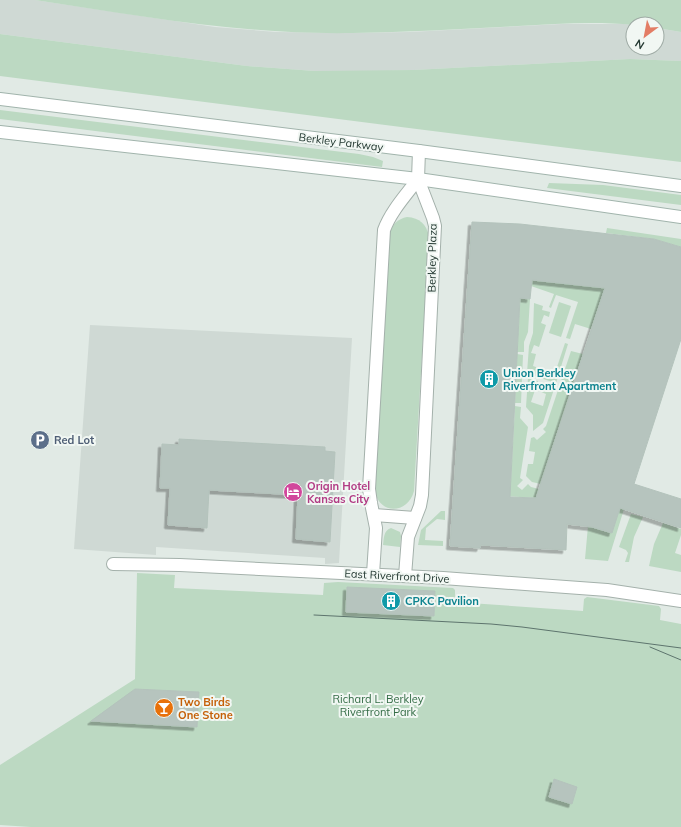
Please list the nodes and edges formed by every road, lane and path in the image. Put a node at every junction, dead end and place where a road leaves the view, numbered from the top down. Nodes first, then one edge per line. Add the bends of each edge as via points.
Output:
1 (0, 99) edge
2 (0, 132) edge
3 (419, 151) junction
4 (418, 179) junction
5 (681, 186) edge
6 (681, 217) edge
7 (374, 515) junction
8 (415, 518) junction
9 (113, 564) dead end
10 (373, 574) junction
11 (405, 576) junction
12 (681, 601) edge

1 - 3 street, Berkley Parkway
2 - 4 street
3 - 4 street
3 - 5 street, Berkley Parkway
4 - 6 street
4 - 7 street via 394,210 384,230 369,489
4 - 8 street, Berkley Plaza via 435,226 422,495
7 - 8 street
7 - 10 street via 376,528
8 - 11 street, Berkley Plaza via 408,537
9 - 10 street, East Riverfront Drive
10 - 11 street, East Riverfront Drive
11 - 12 street, East Riverfront Drive via 607,590

